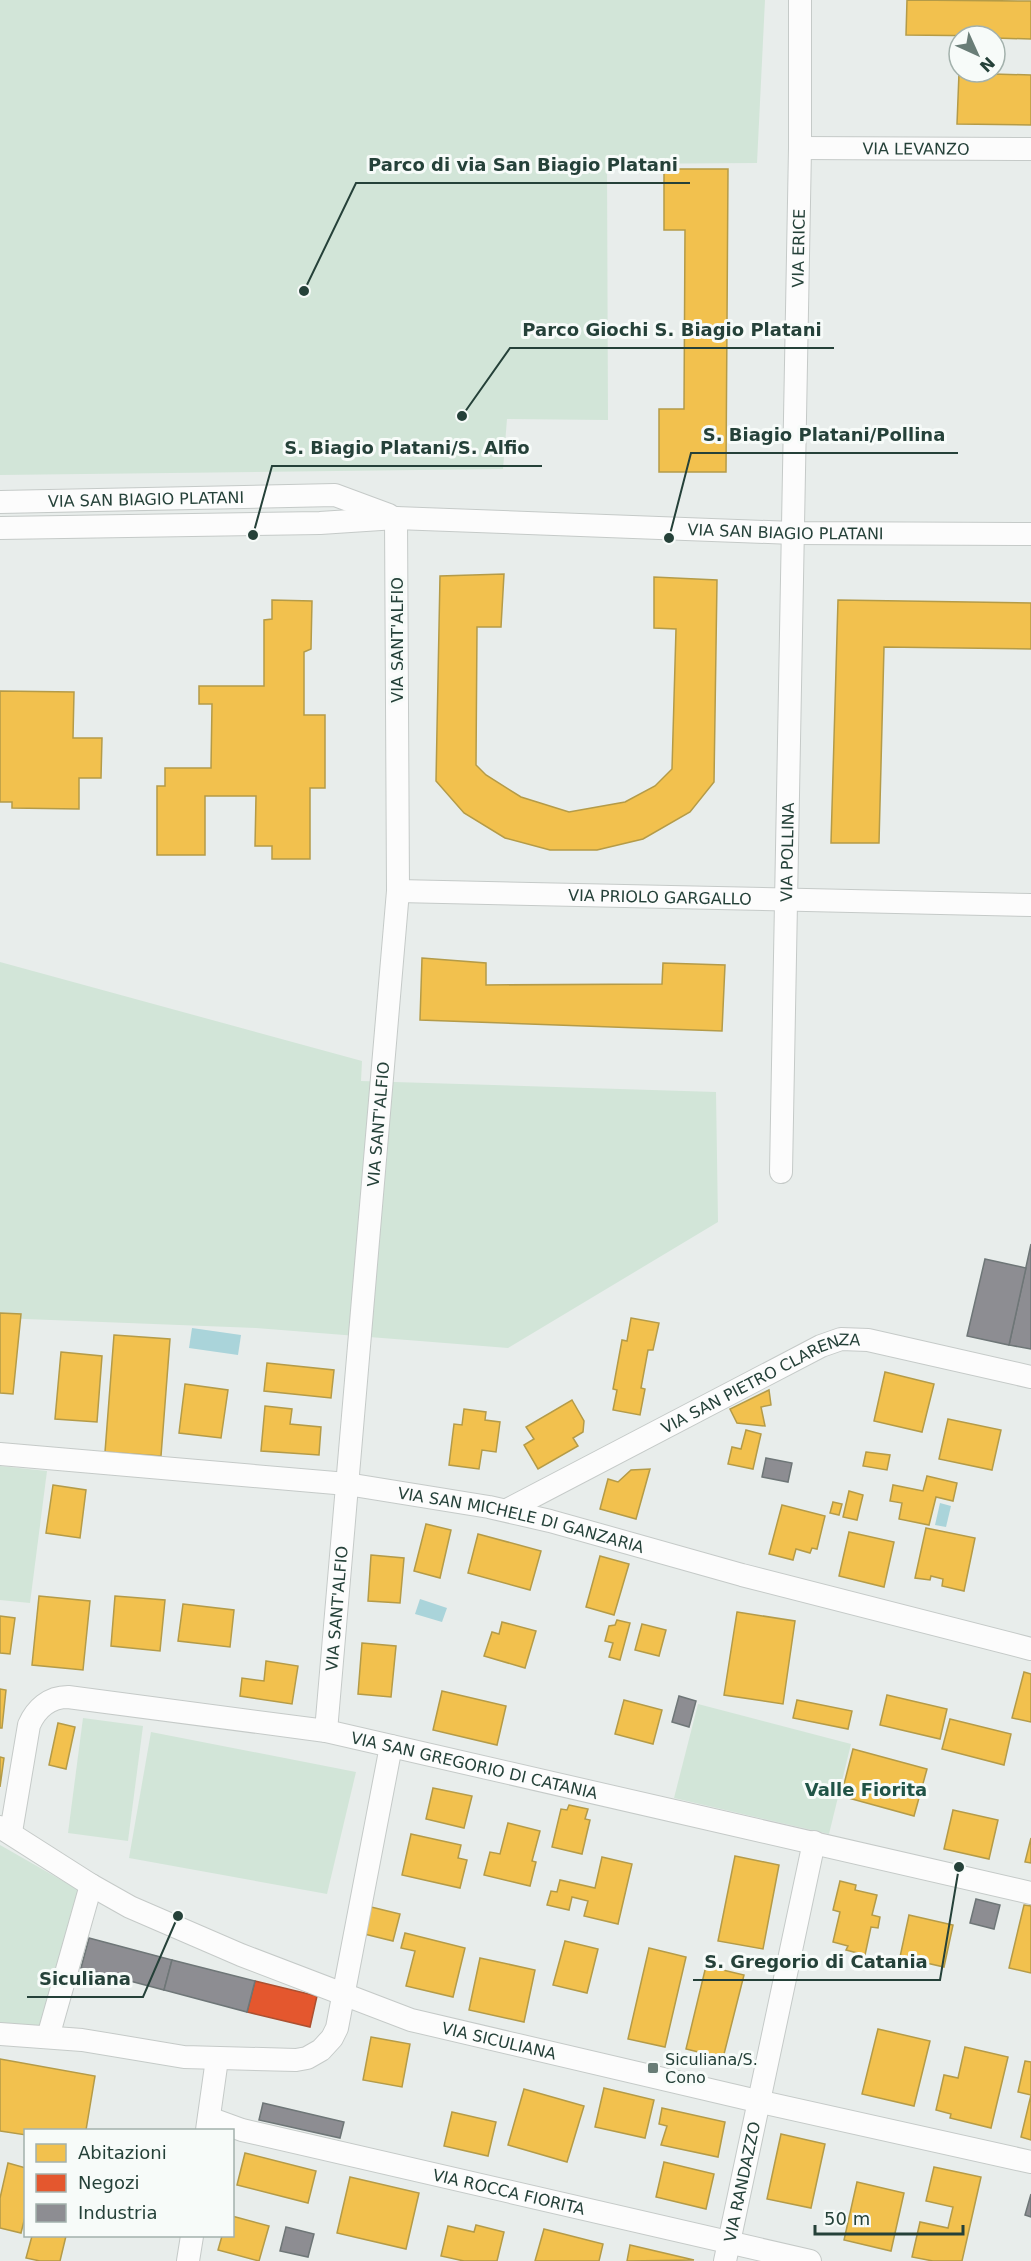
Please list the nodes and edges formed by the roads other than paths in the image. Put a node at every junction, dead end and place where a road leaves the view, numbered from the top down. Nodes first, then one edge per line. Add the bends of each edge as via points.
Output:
1 (800, 0) edge
2 (800, 148) junction
3 (1031, 149) edge
4 (317, 495) junction
5 (0, 502) edge
6 (396, 518) junction
7 (320, 523) junction
8 (0, 528) edge
9 (793, 533) junction
10 (1031, 534) edge
11 (398, 891) junction
12 (786, 898) junction
13 (1031, 905) edge
14 (781, 1172) dead end
15 (1031, 1377) edge
16 (0, 1454) edge
17 (347, 1484) junction
18 (507, 1510) junction
19 (1031, 1649) edge
20 (326, 1731) junction
21 (391, 1746) junction
22 (5, 1829) edge
23 (814, 1842) junction
24 (91, 1885) junction
25 (1031, 1893) edge
26 (344, 1994) junction
27 (0, 2034) edge
28 (48, 2037) junction
29 (217, 2059) junction
30 (757, 2101) junction
31 (208, 2124) edge
32 (1031, 2162) edge
33 (192, 2237) edge
34 (727, 2251) edge
35 (188, 2261) edge
36 (810, 2261) edge

1 - 2 street, VIA ERICE
2 - 3 street, VIA LEVANZO
2 - 9 street, VIA ERICE
4 - 5 street, VIA SAN BIAGIO PLATANI
4 - 6 street, VIA SAN BIAGIO PLATANI via 335,495
4 - 7 street
6 - 7 street, VIA SAN BIAGIO PLATANI
6 - 9 street, VIA SAN BIAGIO PLATANI
6 - 11 street, VIA SANT'ALFIO
7 - 8 street, VIA SAN BIAGIO PLATANI
9 - 10 street, VIA SAN BIAGIO PLATANI
9 - 12 street, VIA POLLINA
11 - 12 street, VIA PRIOLO GARGALLO
11 - 17 street, VIA SANT'ALFIO
12 - 13 street, VIA PRIOLO GARGALLO
12 - 14 street, VIA POLLINA
15 - 18 street, VIA SAN PIETRO CLARENZA via 868,1340 841,1339
16 - 17 street, VIA SAN MICHELE DI GANZARIA
17 - 18 street, VIA SAN MICHELE DI GANZARIA
17 - 20 street, VIA SANT'ALFIO
18 - 19 street, VIA SAN MICHELE DI GANZARIA
20 - 21 street, VIA SAN GREGORIO DI CATANIA
20 - 22 street, VIA SAN GREGORIO DI CATANIA via 56,1698 43,1705 29,1725
21 - 23 street, VIA SAN GREGORIO DI CATANIA
21 - 26 street
22 - 24 street, VIA SICULIANA
23 - 25 street, VIA SAN GREGORIO DI CATANIA
23 - 30 street, VIA RANDAZZO
24 - 26 street, VIA SICULIANA via 130,1907
24 - 28 street
26 - 29 street via 335,2034 314,2054 296,2060
26 - 30 street, VIA SICULIANA via 411,2020
27 - 28 street
28 - 29 street
29 - 31 street
30 - 32 street, VIA SICULIANA
30 - 34 street, VIA RANDAZZO
31 - 34 street, VIA ROCCA FIORITA
33 - 35 street
34 - 36 street, VIA ROCCA FIORITA

